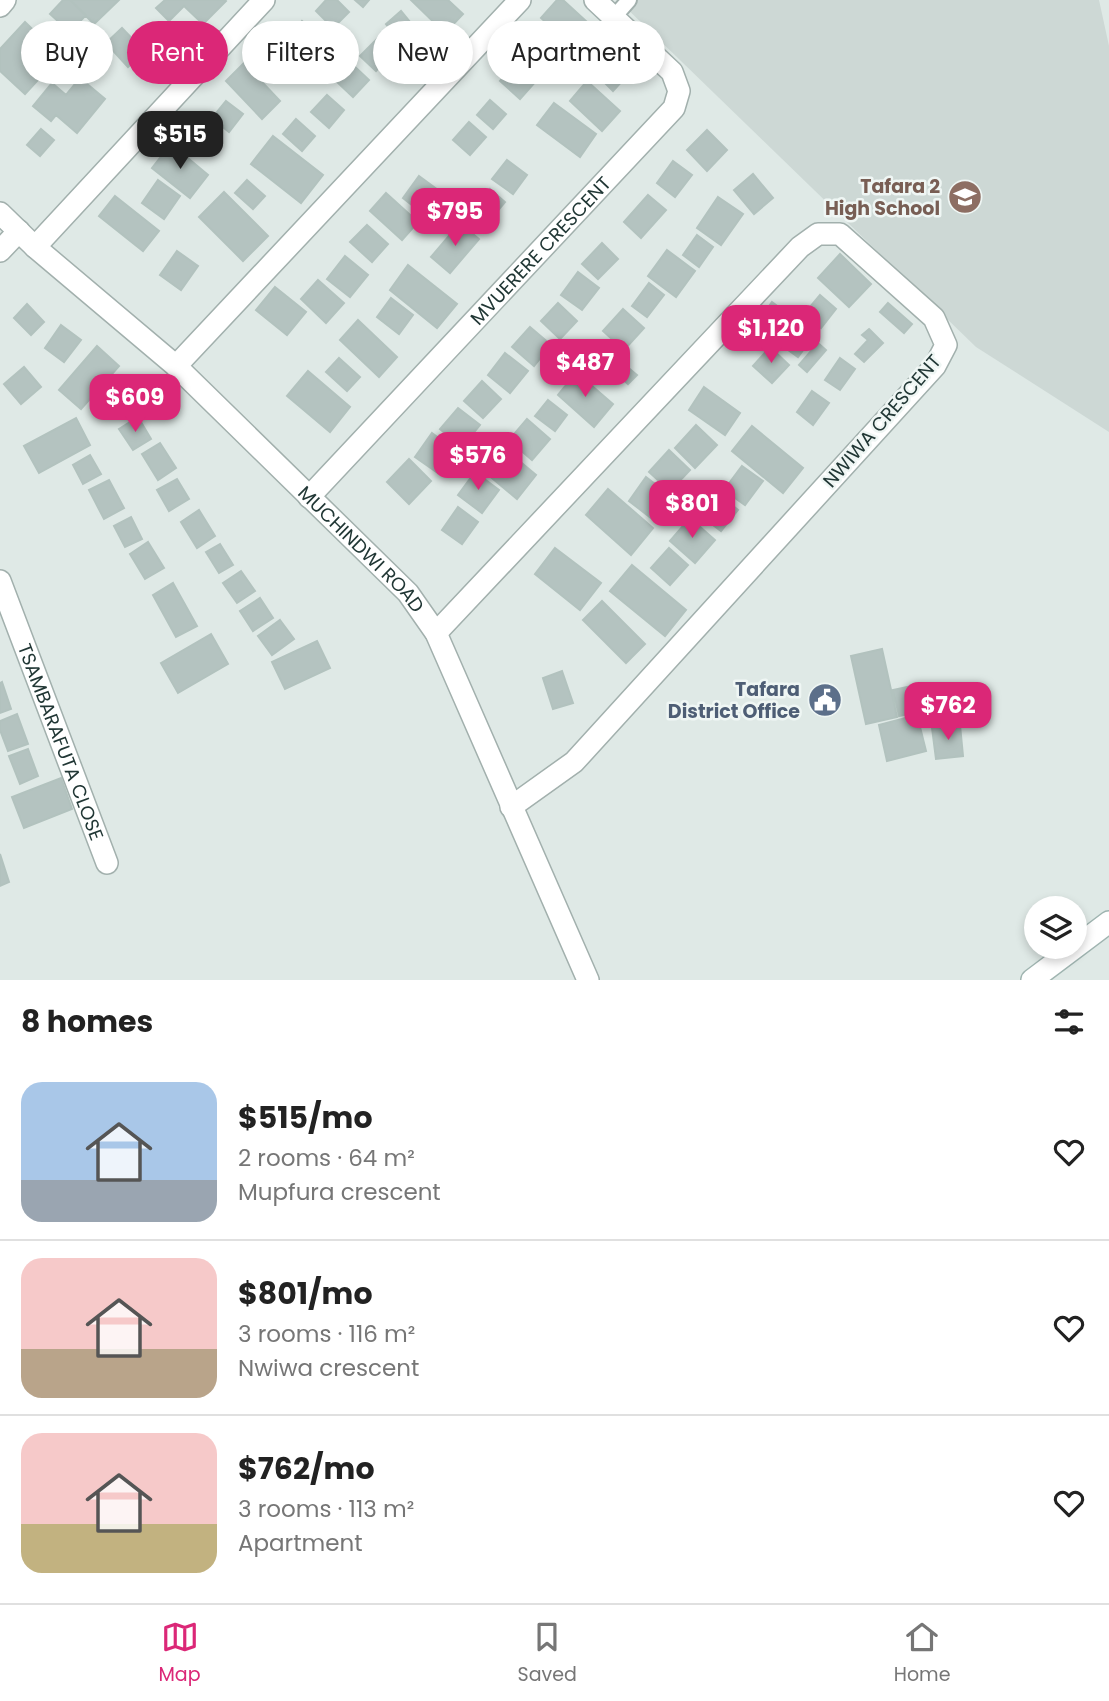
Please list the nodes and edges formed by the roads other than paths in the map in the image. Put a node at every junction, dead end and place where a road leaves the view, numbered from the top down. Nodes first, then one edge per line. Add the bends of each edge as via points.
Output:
1 (5, 0) edge
2 (264, 0) edge
3 (520, 0) edge
4 (595, 0) edge
5 (629, 0) edge
6 (0, 6) edge
7 (614, 17) junction
8 (0, 213) edge
9 (19, 231) junction
10 (35, 247) junction
11 (0, 251) edge
12 (176, 366) junction
13 (309, 497) junction
14 (0, 581) edge
15 (436, 633) junction
16 (511, 807) junction
17 (107, 863) dead end
18 (1109, 922) edge
19 (588, 980) edge
20 (1032, 980) edge

1 - 6 street
2 - 10 street
3 - 12 street
4 - 7 street, MVUERERE CRESCENT
5 - 7 lane
7 - 13 street, MVUERERE CRESCENT via 672,72 679,91 674,108
8 - 9 street, MUCHINDWI ROAD
9 - 10 street, MUCHINDWI ROAD
9 - 11 street
10 - 12 street, MUCHINDWI ROAD
12 - 13 street, MUCHINDWI ROAD
13 - 15 street, MUCHINDWI ROAD via 408,593
14 - 17 street, TSAMBARAFUTA CLOSE
15 - 16 street, MUCHINDWI ROAD
15 - 16 street, NWIWA CRESCENT via 800,247 818,234 840,233 934,318 946,345 935,366 574,762
16 - 19 street, MUCHINDWI ROAD
18 - 20 street

